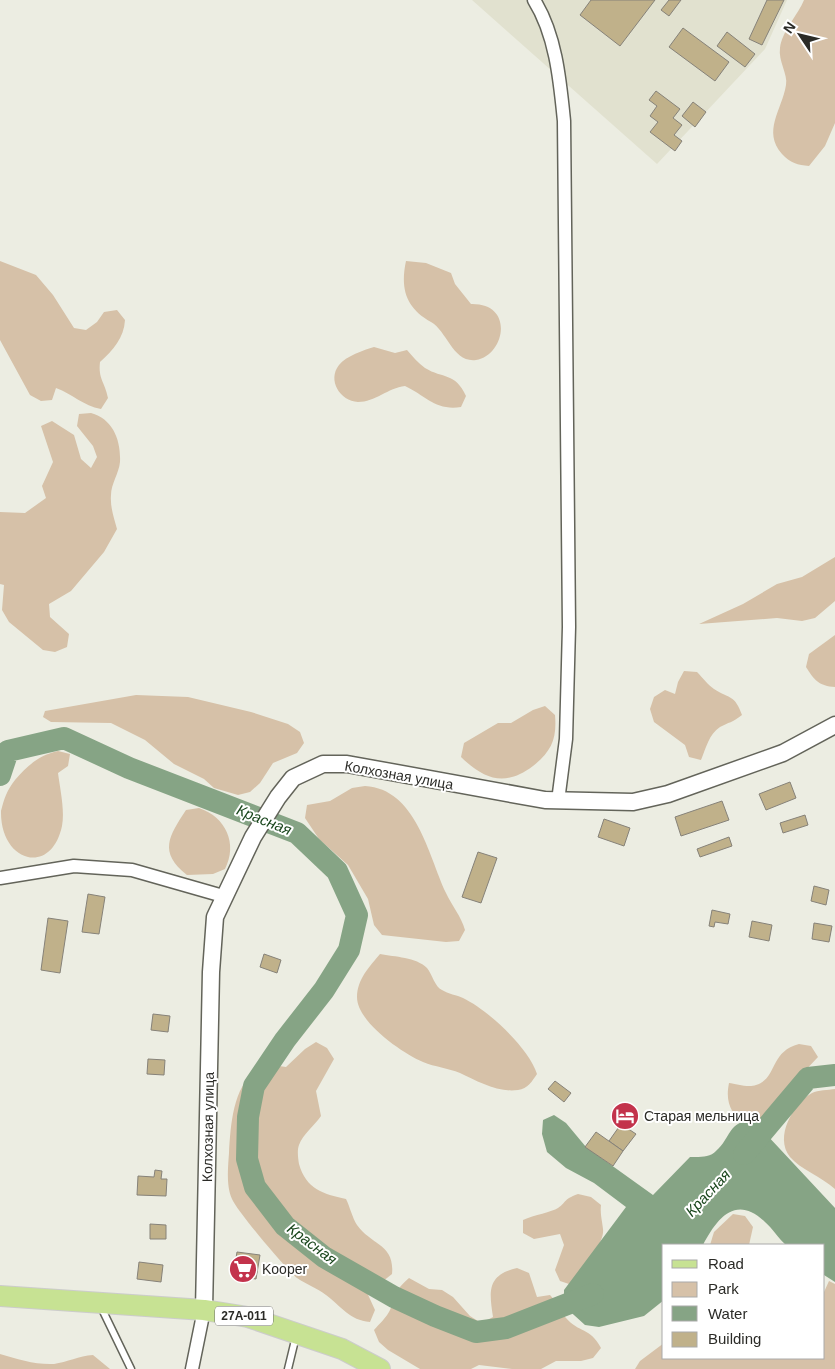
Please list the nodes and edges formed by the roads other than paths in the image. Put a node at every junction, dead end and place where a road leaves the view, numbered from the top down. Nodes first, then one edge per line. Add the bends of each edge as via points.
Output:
1 (534, 0) edge
2 (835, 725) edge
3 (558, 801) junction
4 (0, 878) edge
5 (223, 896) junction
6 (0, 1296) edge
7 (98, 1303) junction
8 (204, 1310) junction
9 (297, 1334) junction
10 (131, 1369) edge
11 (192, 1369) edge
12 (288, 1369) edge
13 (380, 1369) edge

1 - 3 street via 543,15 559,76 564,121 569,626 566,739
2 - 3 street, Колхозная улица via 783,753 668,794 633,802
3 - 5 street, Колхозная улица via 348,764 322,764 293,778 278,797
4 - 5 street via 74,866 132,870
5 - 8 street, Колхозная улица via 215,916 211,972
6 - 7 main road, 27А-011
7 - 8 main road, 27А-011
7 - 10 lane
8 - 9 main road, 27А-011 via 248,1317
8 - 11 street, Колхозная улица
9 - 12 lane
9 - 13 main road, 27А-011 via 342,1349

